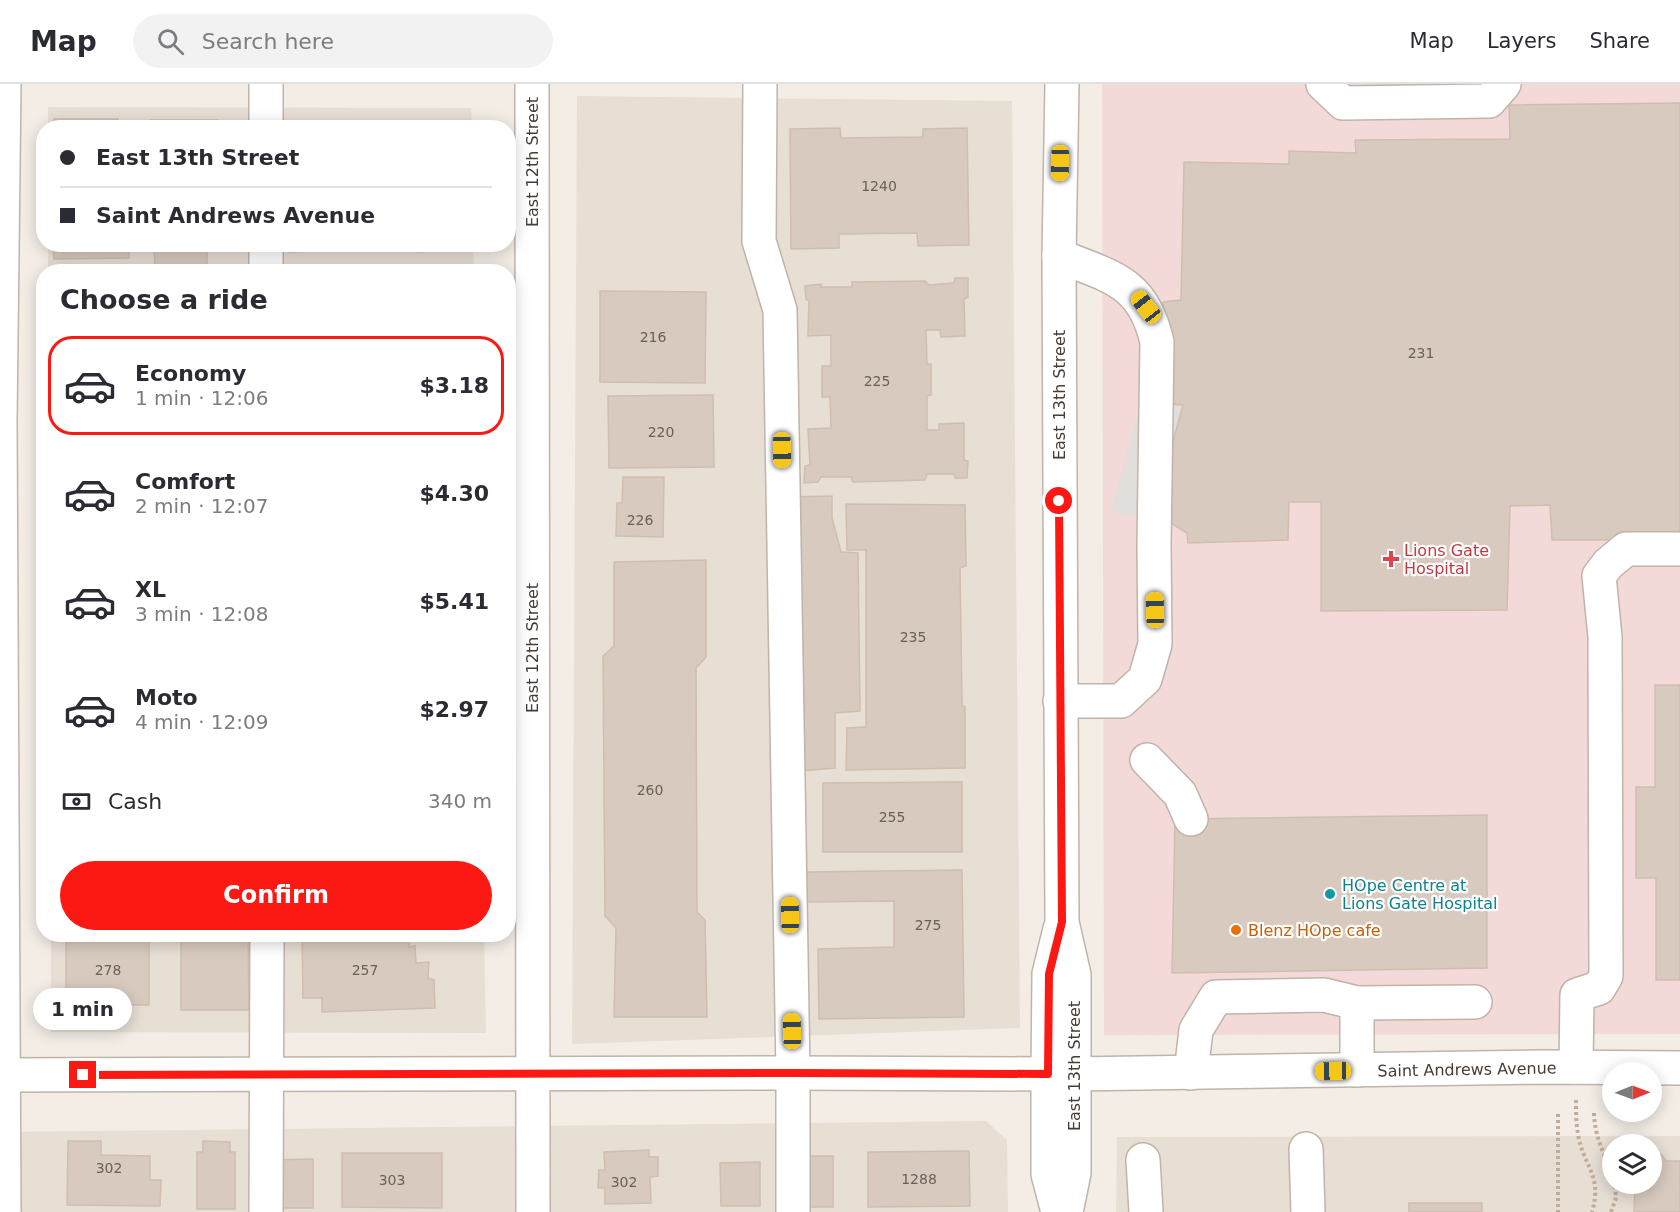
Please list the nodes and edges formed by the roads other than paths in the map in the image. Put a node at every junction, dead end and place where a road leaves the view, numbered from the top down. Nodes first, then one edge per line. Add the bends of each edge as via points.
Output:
1 (4, 84) edge
2 (266, 84) edge
3 (532, 84) edge
4 (760, 84) edge
5 (1062, 84) edge
6 (1323, 84) edge
7 (1504, 84) edge
8 (266, 120) edge
9 (1059, 256) junction
10 (1680, 549) edge
11 (1060, 701) junction
12 (1147, 760) dead end
13 (1191, 819) dead end
14 (267, 942) edge
15 (1476, 1002) dead end
16 (1357, 1004) junction
17 (1576, 1067) junction
18 (1680, 1068) edge
19 (1357, 1070) junction
20 (793, 1073) junction
21 (1191, 1073) junction
22 (1061, 1074) junction
23 (2, 1075) edge
24 (267, 1075) junction
25 (532, 1075) junction
26 (1306, 1149) dead end
27 (1143, 1160) dead end
28 (4, 1212) edge
29 (266, 1212) edge
30 (532, 1212) edge
31 (794, 1212) edge
32 (1058, 1212) edge
33 (1066, 1212) edge
34 (1146, 1212) edge
35 (1308, 1212) edge

1 - 23 street via 0,422
2 - 8 street
3 - 25 street, East 12th Street
4 - 20 street via 759,241 780,310
5 - 9 street, East 13th Street
6 - 7 street via 1343,103 1489,101
9 - 11 street, East 13th Street
9 - 11 street via 1105,275 1134,293 1146,307 1157,342 1155,644 1145,679 1121,701
10 - 17 street via 1626,549 1599,576 1605,637 1606,976 1599,988 1578,995
11 - 22 street, East 13th Street via 1062,922 1049,974
12 - 13 street via 1180,794
14 - 24 street
15 - 16 street
16 - 19 street
16 - 21 street via 1324,995 1216,997 1196,1030
17 - 18 street, Saint Andrews Avenue
17 - 19 street, Saint Andrews Avenue
19 - 21 street, Saint Andrews Avenue
20 - 22 street, Saint Andrews Avenue
20 - 25 street, Saint Andrews Avenue
20 - 31 street
21 - 22 street, Saint Andrews Avenue
22 - 32 street, East 13th Street via 1048,1174
22 - 33 street, East 13th Street via 1074,1173
23 - 24 street, Saint Andrews Avenue
23 - 28 street
24 - 25 street, Saint Andrews Avenue
24 - 29 street
25 - 30 street, East 12th Street
26 - 35 street
27 - 34 street

